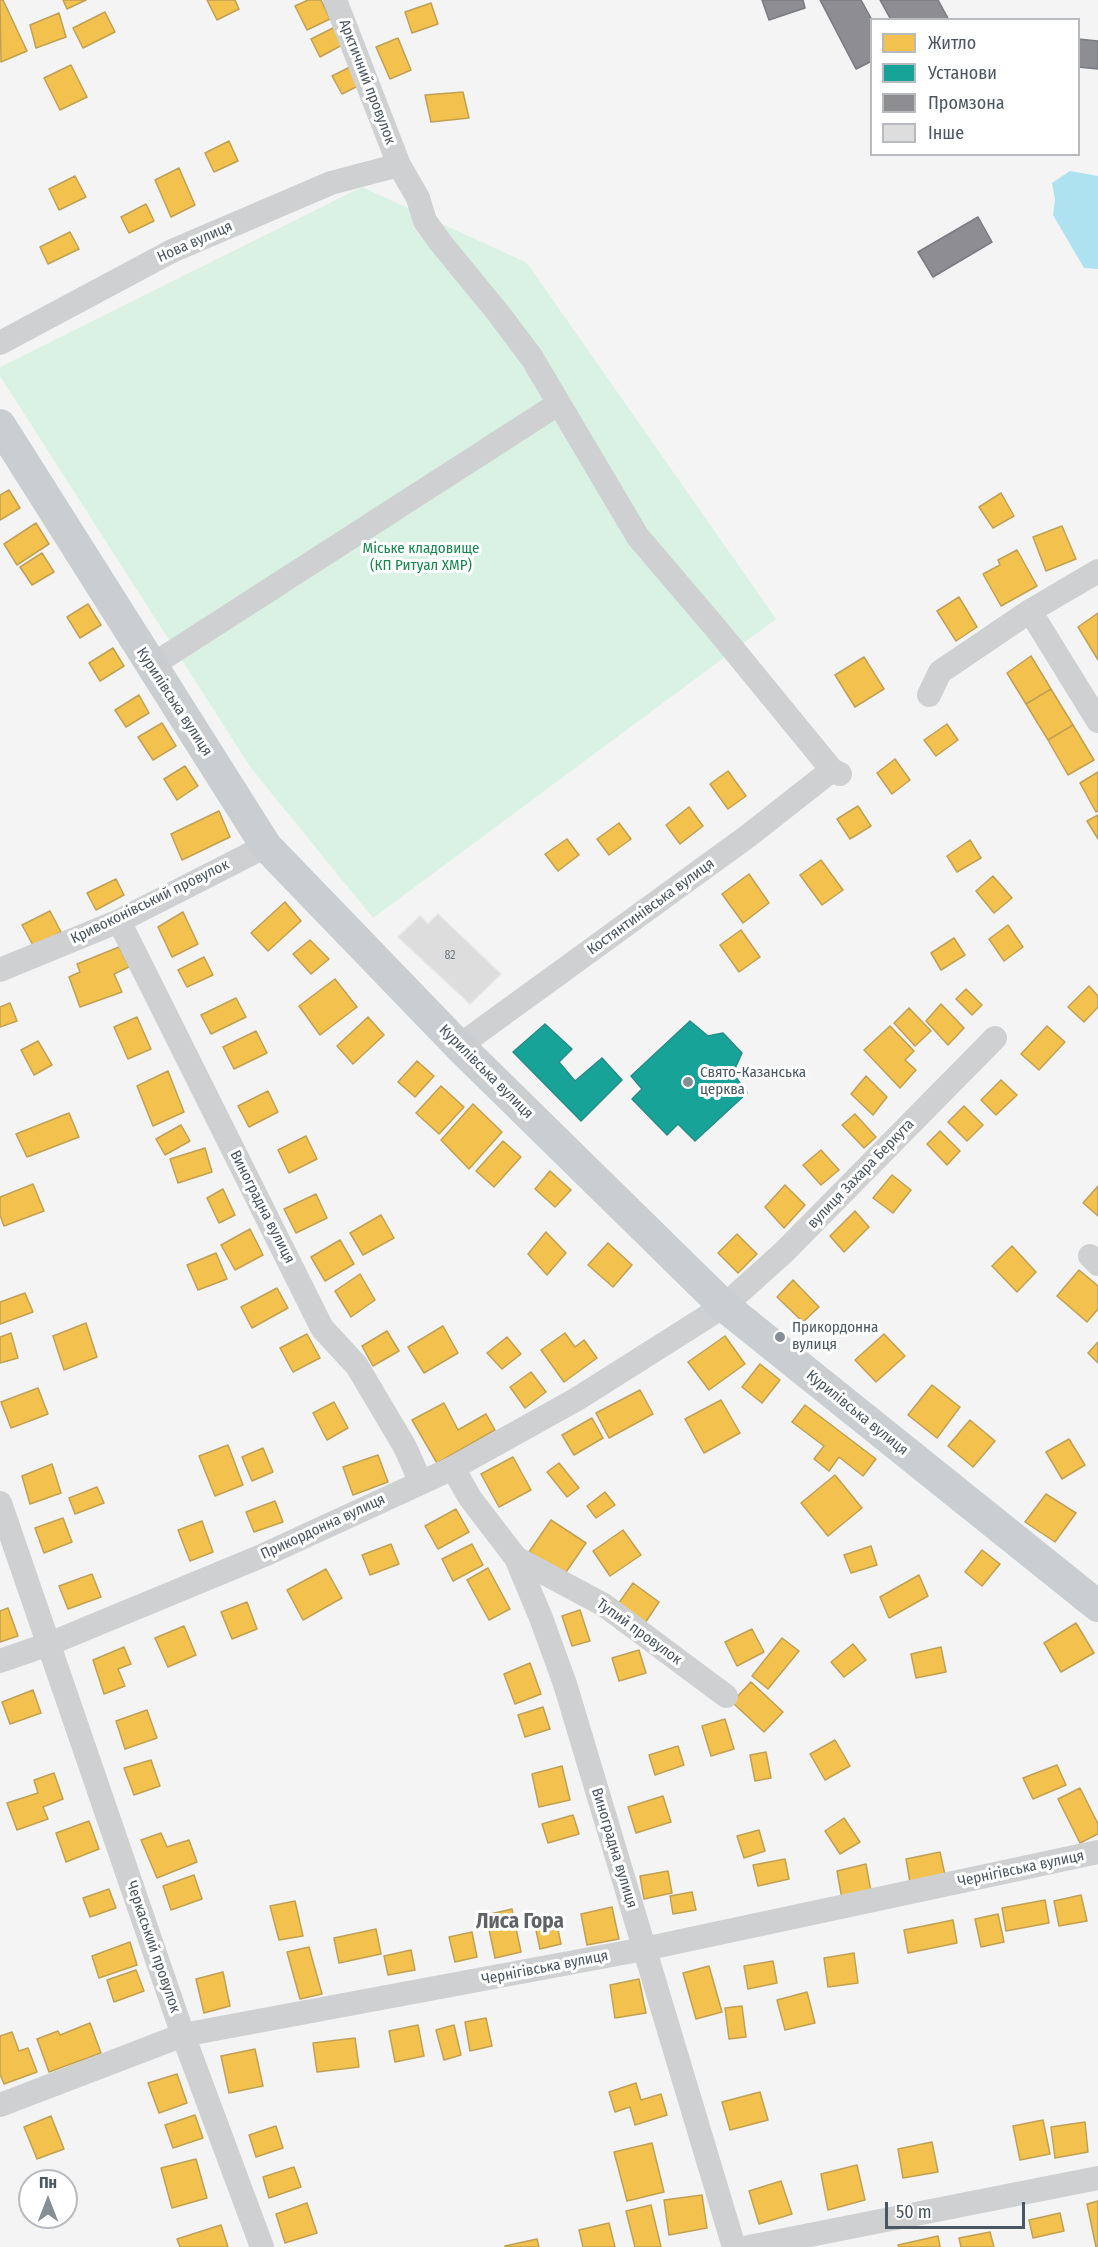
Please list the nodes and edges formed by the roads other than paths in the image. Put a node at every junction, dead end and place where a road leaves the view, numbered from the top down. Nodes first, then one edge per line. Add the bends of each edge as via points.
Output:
1 (335, 0) edge
2 (399, 165) junction
3 (0, 343) edge
4 (558, 404) junction
5 (0, 425) edge
6 (1098, 571) edge
7 (1030, 611) junction
8 (151, 666) junction
9 (929, 695) dead end
10 (1098, 721) edge
11 (836, 772) joint
12 (266, 846) junction
13 (119, 921) junction
14 (0, 970) edge
15 (995, 1038) dead end
16 (459, 1046) junction
17 (724, 1306) junction
18 (453, 1468) junction
19 (421, 1483) junction
20 (0, 1503) edge
21 (516, 1558) junction
22 (1098, 1606) edge
23 (49, 1644) junction
24 (0, 1662) edge
25 (726, 1696) dead end
26 (1098, 1852) edge
27 (644, 1949) junction
28 (183, 2035) junction
29 (0, 2105) edge
30 (1098, 2178) edge
31 (262, 2247) edge
32 (734, 2247) edge
33 (749, 2247) edge

1 - 2 street, Арктичний провулок
2 - 3 street, Нова вулиця via 331,183 172,251
2 - 4 street, Арктичний провулок via 418,198 424,220 532,358
4 - 8 street
4 - 11 street, Арктичний провулок via 638,537
5 - 8 main road, Курилівська вулиця
6 - 7 street
7 - 9 street via 940,672
7 - 10 street
8 - 12 main road, Курилівська вулиця
11 - 16 street, Костянтинівська вулиця
12 - 13 street, Кривоконівський провулок
12 - 16 main road, Курилівська вулиця
13 - 14 street, Кривоконівський провулок
13 - 19 street, Виноградна вулиця via 322,1328 357,1366 405,1447
15 - 17 street, вулиця Захара Беркута via 784,1252
16 - 17 main road, Курилівська вулиця
17 - 18 street, Прикордонна вулиця via 577,1399
17 - 22 main road, Курилівська вулиця
18 - 19 street, Прикордонна вулиця
18 - 21 street, Виноградна вулиця via 470,1498
19 - 23 street, Прикордонна вулиця
20 - 23 street, Черкаський провулок
21 - 25 street, Тупий провулок via 604,1605
21 - 27 street, Виноградна вулиця via 565,1684
23 - 24 street, Прикордонна вулиця
23 - 28 street, Черкаський провулок
26 - 27 street, Чернігівська вулиця
27 - 28 street, Чернігівська вулиця
27 - 32 street, Виноградна вулиця
28 - 29 street, Чернігівська вулиця
28 - 31 street, Черкаський провулок
30 - 33 street

